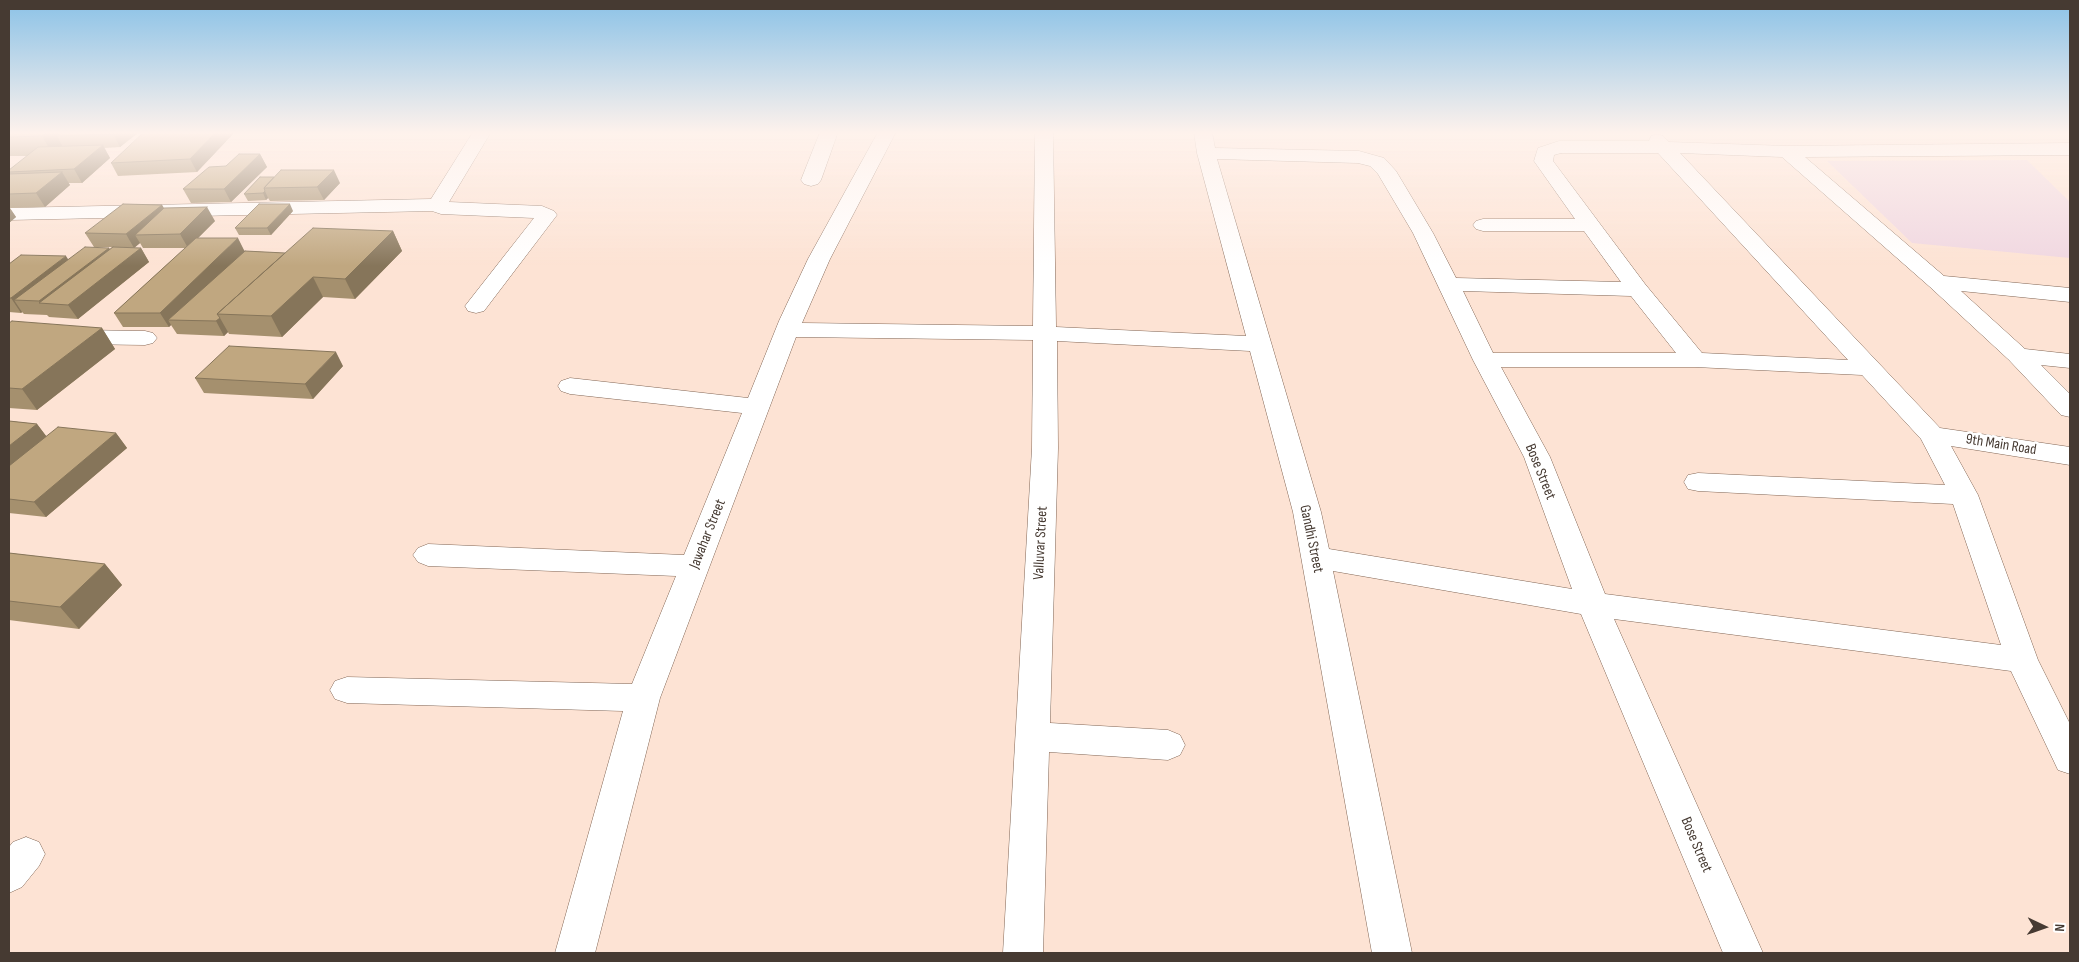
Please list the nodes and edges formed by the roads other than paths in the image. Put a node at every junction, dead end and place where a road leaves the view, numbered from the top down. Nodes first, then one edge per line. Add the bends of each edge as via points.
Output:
1 (454, 177) edge
2 (812, 177) edge
3 (863, 177) edge
4 (1044, 177) edge
5 (1215, 177) edge
6 (1390, 177) edge
7 (1554, 177) edge
8 (1691, 177) edge
9 (1816, 177) edge
10 (811, 180) dead end
11 (437, 205) junction
12 (9, 214) edge
13 (1483, 225) dead end
14 (1590, 225) junction
15 (1938, 282) junction
16 (1448, 284) junction
17 (1637, 289) junction
18 (2070, 295) edge
19 (476, 306) dead end
20 (788, 330) junction
21 (1044, 333) junction
22 (9, 336) edge
23 (145, 338) dead end
24 (1260, 344) junction
25 (2018, 355) junction
26 (1485, 360) junction
27 (1695, 360) junction
28 (2070, 361) edge
29 (1870, 368) junction
30 (570, 386) dead end
31 (758, 407) junction
32 (2070, 410) edge
33 (1932, 435) junction
34 (2070, 456) edge
35 (1698, 482) dead end
36 (1964, 495) junction
37 (428, 555) dead end
38 (1315, 557) junction
39 (695, 566) junction
40 (1592, 604) junction
41 (2022, 660) junction
42 (348, 690) dead end
43 (643, 698) junction
44 (1032, 736) junction
45 (1168, 745) dead end
46 (2070, 759) edge
47 (576, 953) edge
48 (1023, 953) edge
49 (1392, 953) edge
50 (1743, 953) edge

1 - 11 street
2 - 10 street
3 - 20 street, Jawahar Street via 819,259
4 - 21 street, Valluvar Street
5 - 24 street, Gandhi Street
6 - 16 street, Bose Street
7 - 14 street
8 - 29 street
9 - 15 street
11 - 12 street
11 - 19 street via 442,208 542,212 547,215
13 - 14 street
14 - 17 street
15 - 18 street
15 - 25 street
16 - 17 street
16 - 26 street, Bose Street
17 - 27 street
20 - 21 street
20 - 31 street, Jawahar Street
21 - 24 street
21 - 44 street, Valluvar Street via 1045,448
22 - 23 street
24 - 38 street, Gandhi Street via 1307,512
25 - 28 street
25 - 32 street
26 - 27 street
26 - 40 street, Bose Street via 1537,457
27 - 29 street
29 - 33 street
30 - 31 street
31 - 39 street, Jawahar Street
33 - 34 street, 9th Main Road
33 - 36 street
35 - 36 street
36 - 41 street
37 - 39 street
38 - 40 street
38 - 49 street, Gandhi Street
39 - 43 street, Jawahar Street
40 - 41 street
40 - 50 street, Bose Street
41 - 46 street
42 - 43 street
43 - 47 street, Jawahar Street
44 - 45 street
44 - 48 street, Valluvar Street

